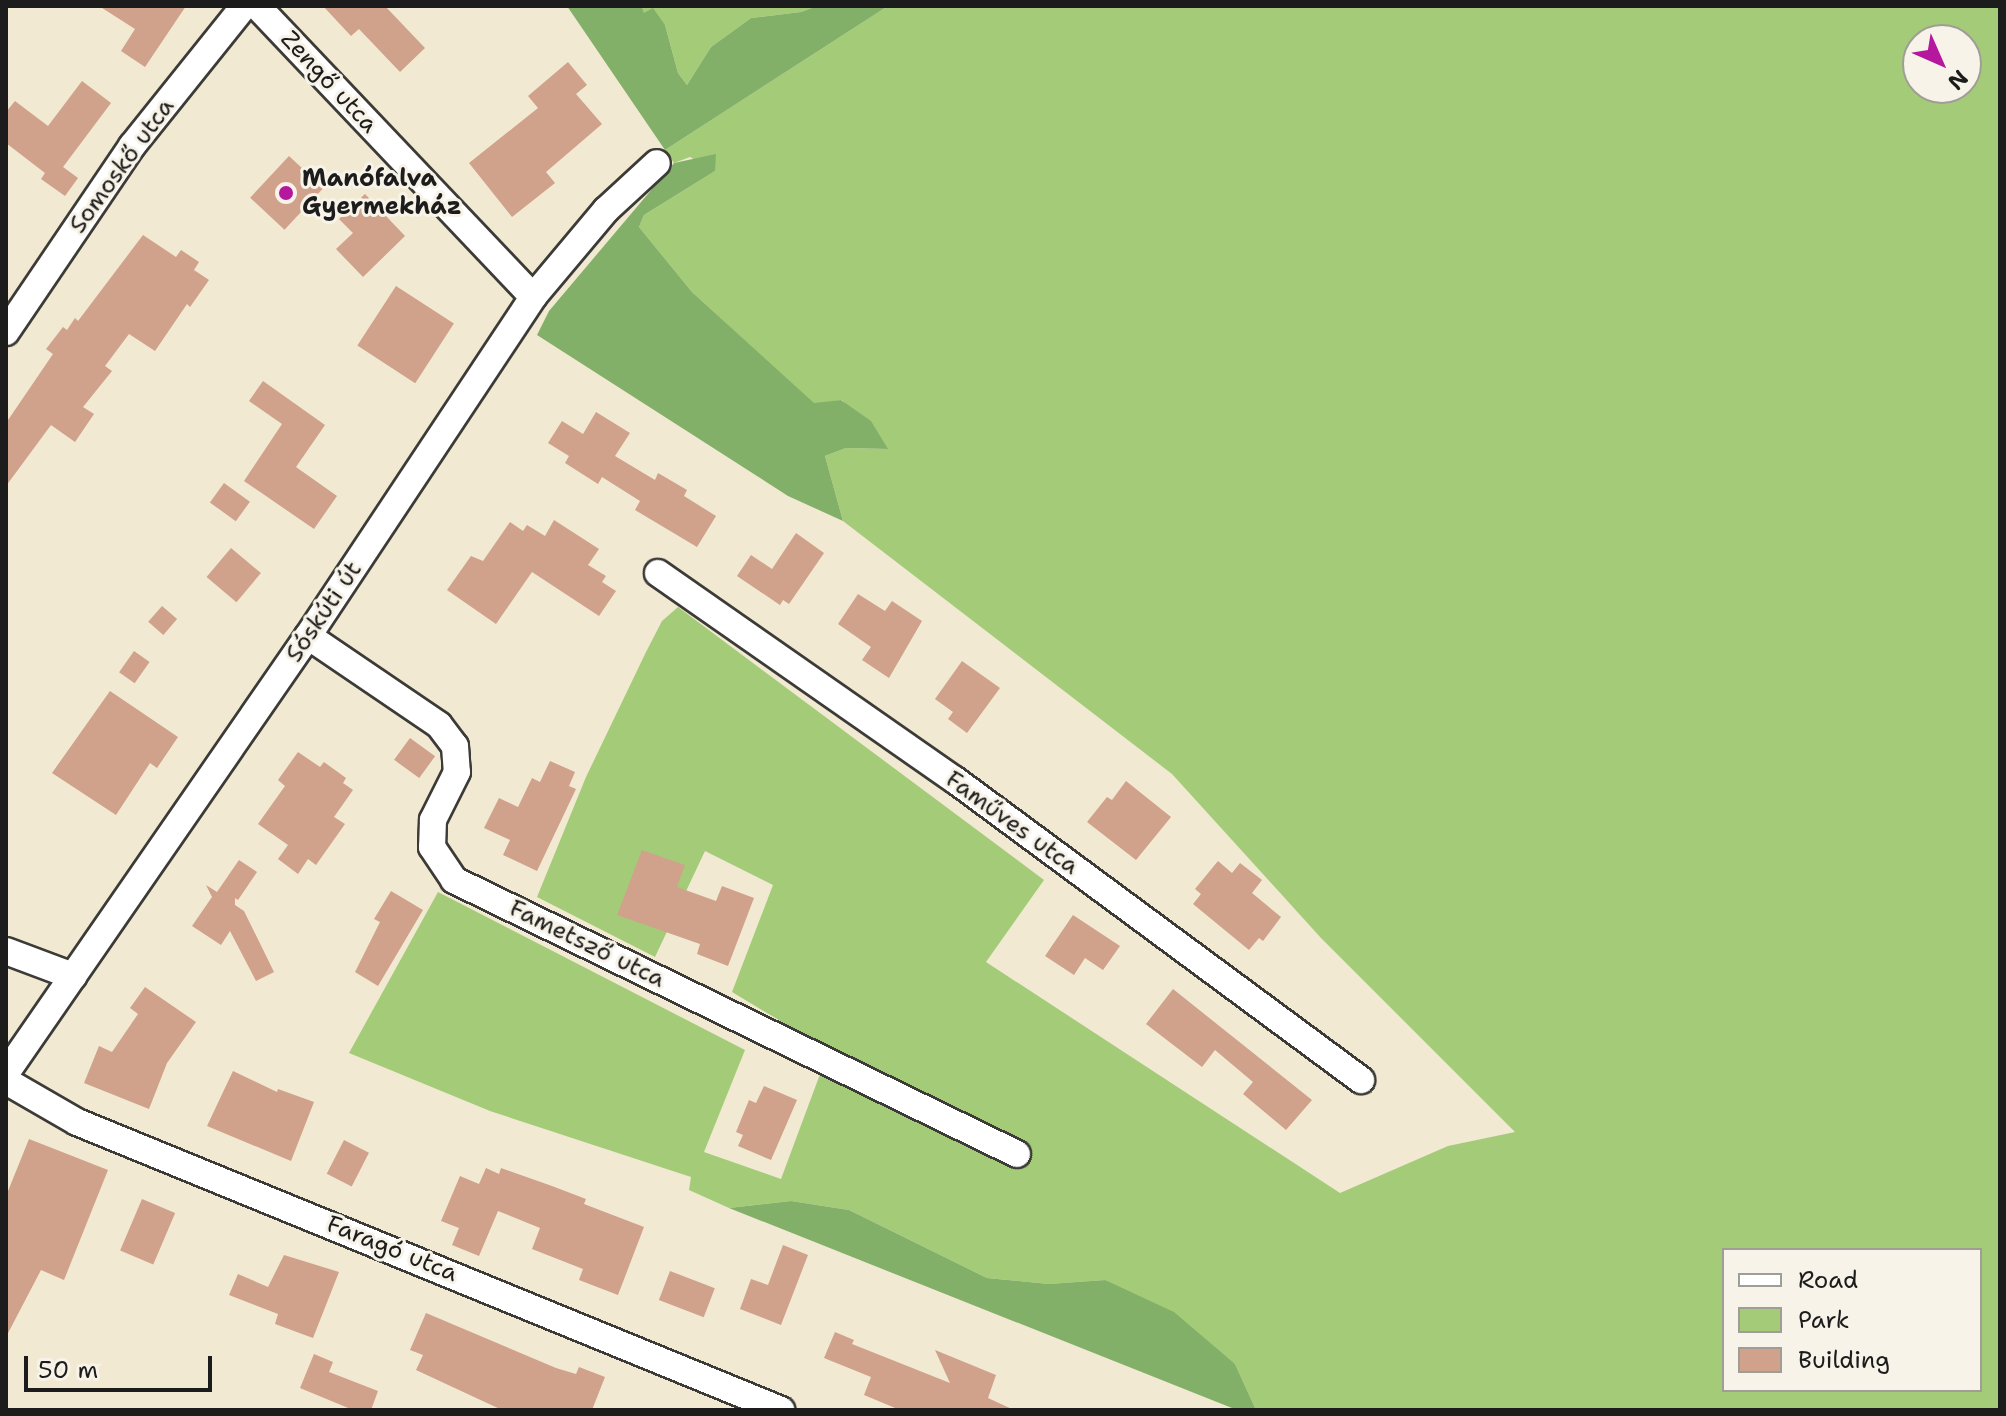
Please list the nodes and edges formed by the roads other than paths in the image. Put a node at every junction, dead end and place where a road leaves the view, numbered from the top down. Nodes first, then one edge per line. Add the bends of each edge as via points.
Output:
1 (244, 6) edge
2 (257, 6) edge
3 (657, 163) dead end
4 (533, 297) junction
5 (6, 332) edge
6 (658, 573) dead end
7 (308, 636) junction
8 (6, 951) edge
9 (73, 976) junction
10 (6, 1073) edge
11 (1361, 1080) dead end
12 (6, 1081) edge
13 (1017, 1154) dead end
14 (781, 1410) edge

1 - 5 street, Somoskő utca via 132,146
2 - 4 street, Zengő utca
3 - 4 street, Sóskúti út via 606,210
4 - 7 street, Sóskúti út
6 - 11 street, Faműves utca via 955,780
7 - 9 street, Sóskúti út
7 - 13 street, Fametsző utca via 439,725 455,746 457,772 433,820 432,847 454,880
8 - 9 street
9 - 10 street, Sóskúti út
12 - 14 street, Faragó utca via 77,1122

